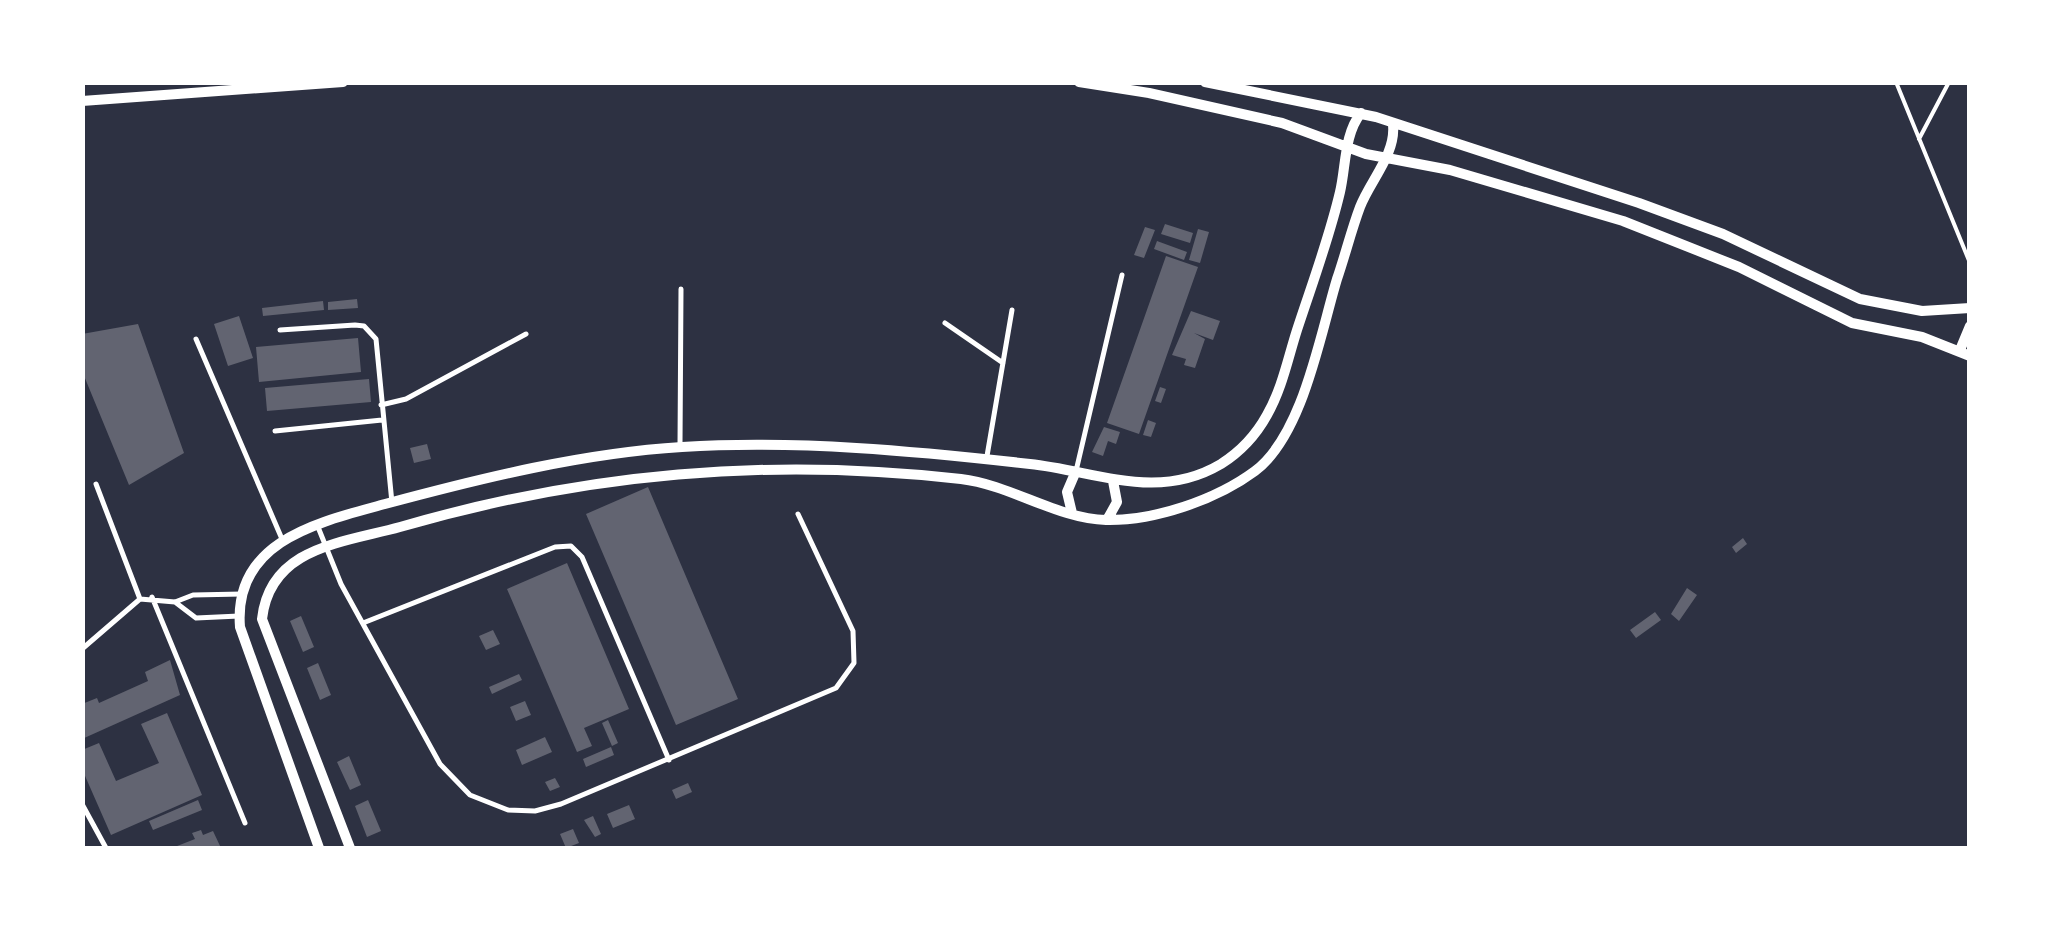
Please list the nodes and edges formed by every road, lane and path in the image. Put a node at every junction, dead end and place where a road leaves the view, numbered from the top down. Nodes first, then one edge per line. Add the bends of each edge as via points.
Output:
1 (342, 82) edge
2 (1079, 82) edge
3 (1205, 82) edge
4 (1896, 82) edge
5 (1950, 82) edge
6 (82, 101) edge
7 (1361, 114) junction
8 (1393, 125) junction
9 (1919, 139) junction
10 (1349, 146) junction
11 (1386, 157) junction
12 (1970, 263) edge
13 (1122, 275) dead end
14 (681, 289) dead end
15 (1970, 308) edge
16 (1012, 310) dead end
17 (945, 323) dead end
18 (1970, 326) edge
19 (280, 330) dead end
20 (526, 334) dead end
21 (196, 340) dead end
22 (1965, 353) edge
23 (1003, 363) junction
24 (381, 405) junction
25 (382, 420) junction
26 (275, 431) dead end
27 (680, 448) junction
28 (987, 460) junction
29 (1076, 471) junction
30 (1113, 481) junction
31 (96, 484) dead end
32 (392, 502) junction
33 (1072, 513) junction
34 (798, 514) dead end
35 (1107, 520) junction
36 (316, 523) junction
37 (282, 538) junction
38 (326, 548) junction
39 (242, 594) junction
40 (152, 597) junction
41 (140, 599) junction
42 (175, 602) junction
43 (240, 616) junction
44 (362, 623) junction
45 (82, 649) edge
46 (669, 760) junction
47 (82, 804) edge
48 (245, 823) dead end
49 (106, 848) edge
50 (318, 848) edge
51 (350, 848) edge

1 - 6 street
2 - 10 street via 1250,115
3 - 7 street
4 - 9 path
5 - 9 path
7 - 8 street
7 - 10 street
8 - 11 street
8 - 15 street via 1682,218 1860,300 1922,310
9 - 12 path
10 - 11 street
10 - 30 street via 1334,216 1277,394 1256,432 1224,462 1184,480
11 - 22 street via 1651,230 1852,323
11 - 35 street via 1358,212 1299,401 1275,450 1256,470 1187,505
13 - 29 lane
14 - 27 lane
16 - 23 lane
17 - 23 lane
18 - 22 street
19 - 24 lane via 355,324 371,331
20 - 24 lane via 406,399
21 - 37 lane
23 - 28 lane
24 - 25 lane
25 - 26 lane
25 - 32 lane
27 - 28 street via 805,447
27 - 32 street via 542,468
28 - 29 street
29 - 30 street
29 - 33 street via 1067,492
30 - 35 street via 1117,502
31 - 41 lane
32 - 36 street
33 - 35 street
33 - 38 street via 961,479 726,470 569,486
34 - 46 lane via 853,631 856,647 847,677 821,696
36 - 37 street
36 - 38 lane
37 - 39 street
38 - 44 lane
38 - 51 street via 274,577 262,618
39 - 42 lane
39 - 43 street
40 - 41 lane
40 - 42 lane
40 - 48 lane
41 - 45 lane
42 - 43 lane via 196,618
43 - 50 street
44 - 46 lane via 448,776 482,802 508,810 548,808
44 - 46 lane via 571,546 582,556
47 - 49 lane

